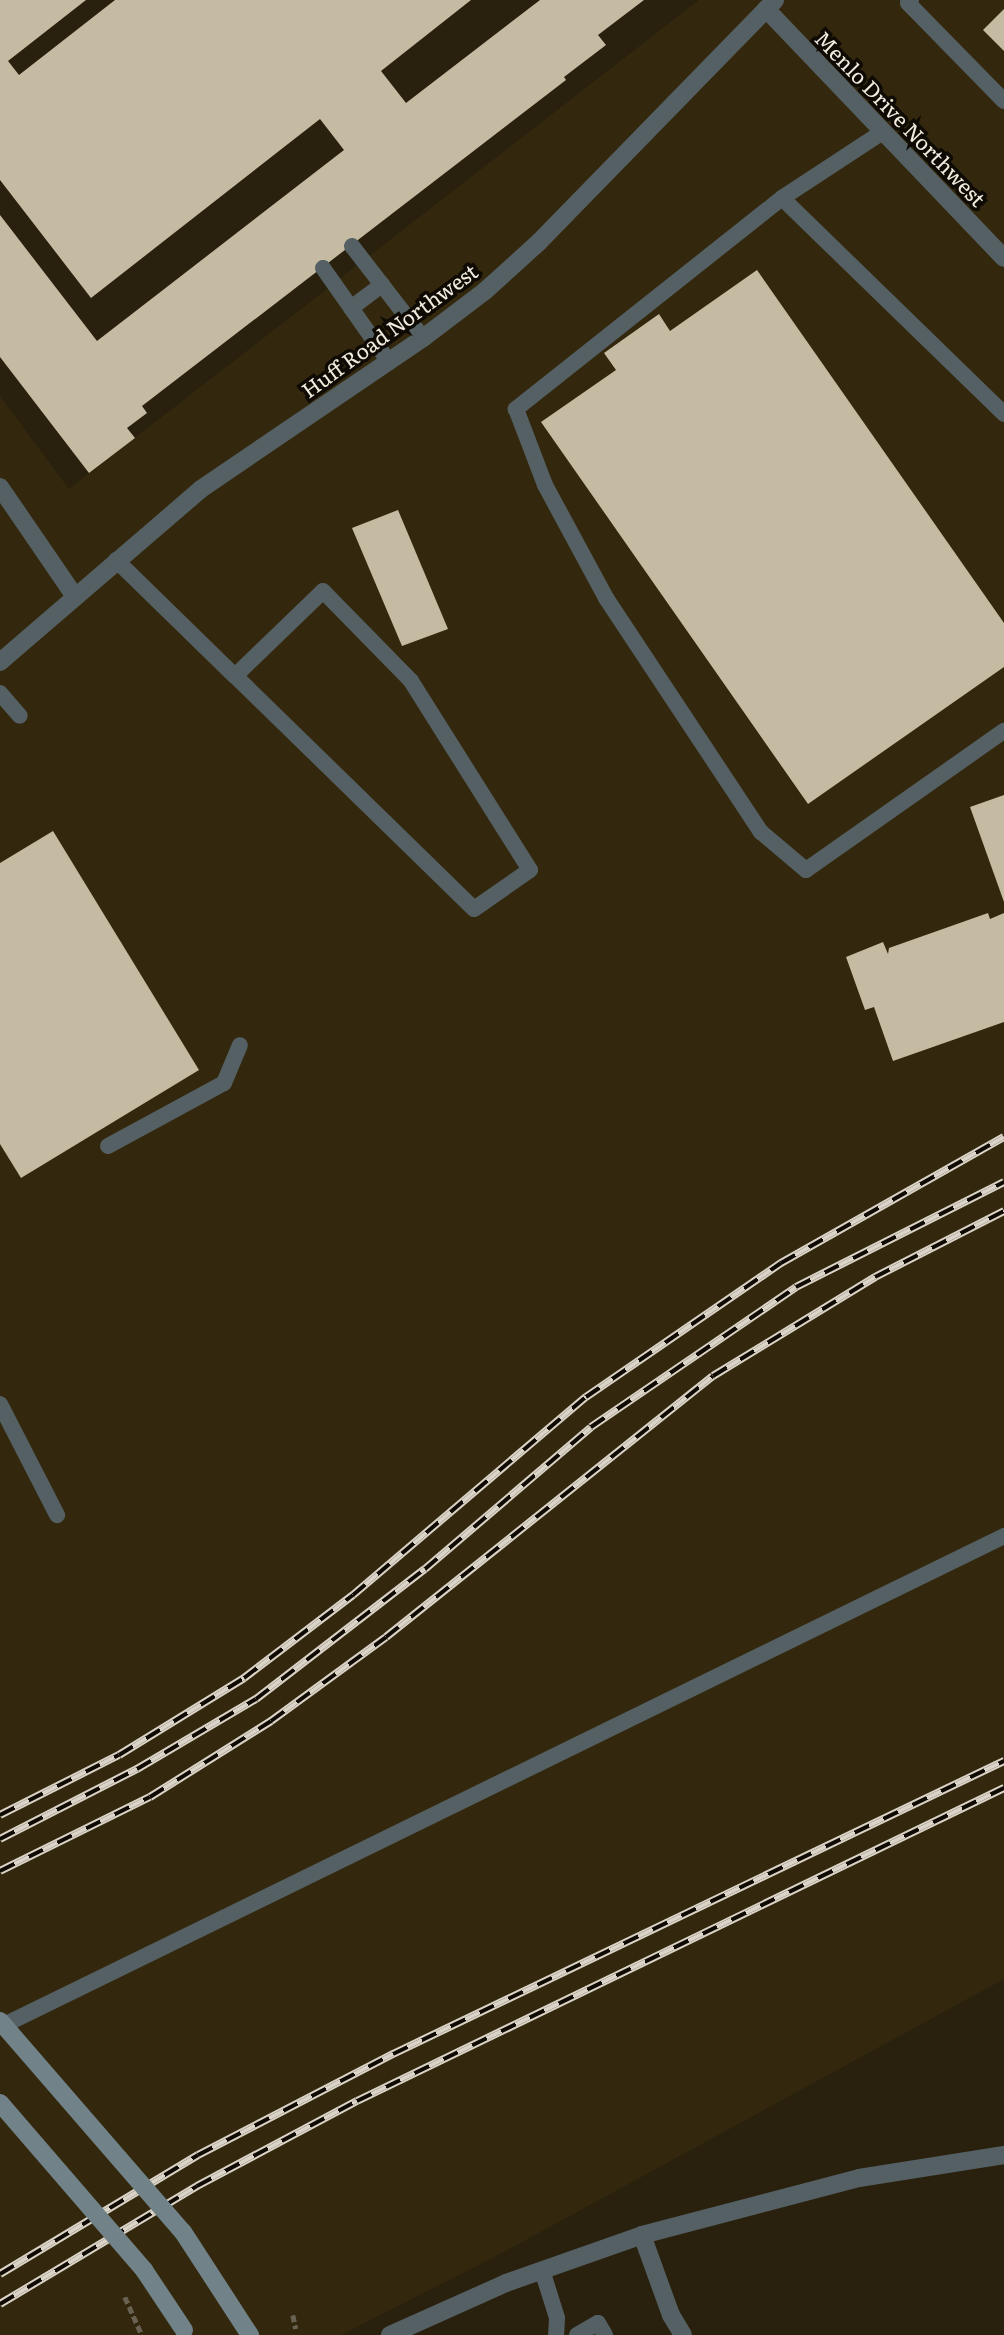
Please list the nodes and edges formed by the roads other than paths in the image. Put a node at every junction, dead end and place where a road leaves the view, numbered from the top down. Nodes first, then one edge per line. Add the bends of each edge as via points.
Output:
1 (911, 0) edge
2 (767, 3) edge
3 (1004, 101) edge
4 (881, 133) junction
5 (782, 198) junction
6 (352, 246) dead end
7 (1004, 258) edge
8 (323, 268) dead end
9 (382, 285) junction
10 (351, 308) junction
11 (423, 338) junction
12 (389, 362) junction
13 (1004, 414) edge
14 (0, 487) edge
15 (116, 560) junction
16 (74, 595) junction
17 (0, 662) edge
18 (235, 676) junction
19 (0, 693) edge
20 (20, 716) dead end
21 (1004, 731) edge
22 (240, 1045) dead end
23 (108, 1146) dead end
24 (0, 1404) edge
25 (57, 1515) dead end
26 (1004, 1536) edge
27 (0, 2021) edge
28 (0, 2027) edge
29 (0, 2103) edge
30 (1004, 2155) edge
31 (642, 2235) junction
32 (542, 2270) junction
33 (186, 2333) edge
34 (250, 2335) edge
35 (390, 2335) edge
36 (556, 2335) edge
37 (577, 2335) edge
38 (605, 2335) edge
39 (683, 2335) edge

1 - 3 lane via 908,3
2 - 4 street, Menlo Drive Northwest
2 - 11 street, Huff Road Northwest via 538,242
4 - 5 lane
4 - 7 street, Menlo Drive Northwest
5 - 13 lane
5 - 21 lane via 516,409 545,485 606,598 761,832 806,870
6 - 9 lane
8 - 10 lane
9 - 10 lane
9 - 11 lane
10 - 12 lane
11 - 12 street, Huff Road Northwest
12 - 15 street, Huff Road Northwest via 201,489
14 - 16 street
15 - 16 street, Huff Road Northwest
15 - 18 lane
16 - 17 street, Huff Road Northwest
18 - 18 lane via 474,909 530,870 411,681 323,591
19 - 20 lane
22 - 23 lane via 224,1083
24 - 25 lane
26 - 28 lane
27 - 34 main road, bridge via 183,2232
29 - 33 main road, bridge via 144,2270
30 - 31 street via 859,2178
31 - 32 street
31 - 39 street via 671,2315
32 - 35 street
32 - 36 lane via 557,2318
37 - 38 lane via 598,2323

